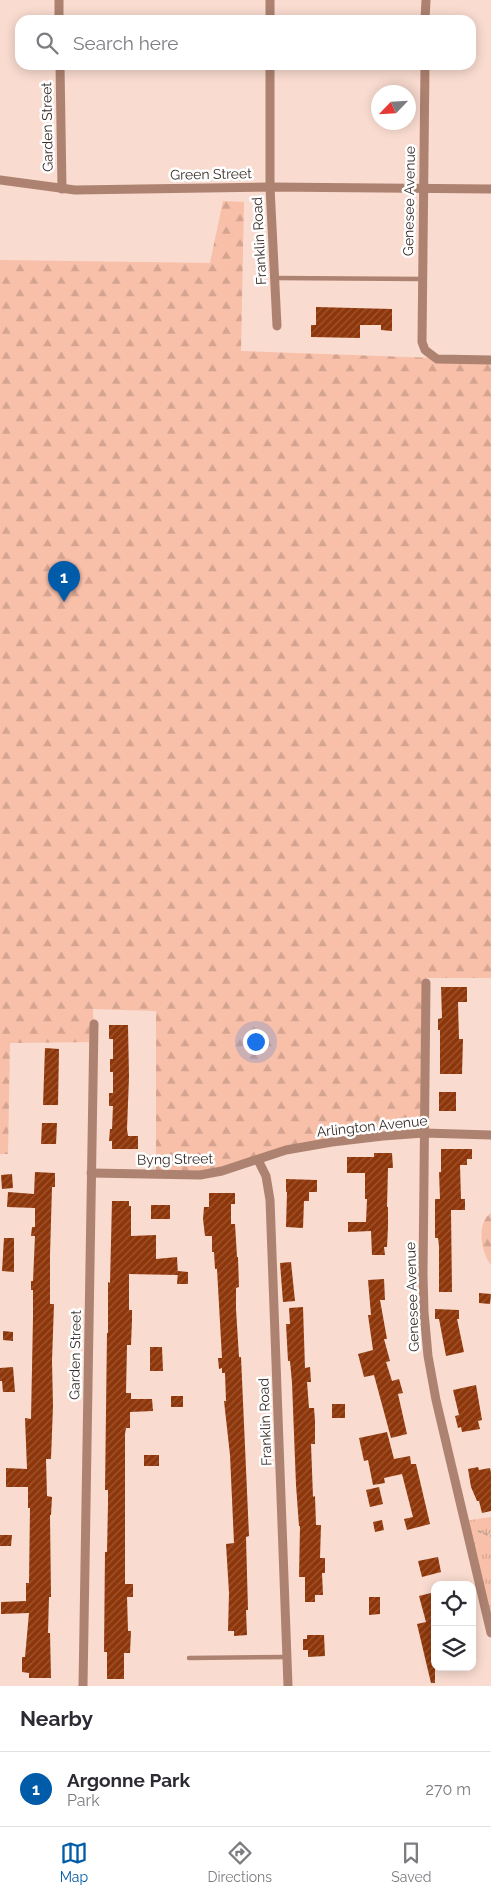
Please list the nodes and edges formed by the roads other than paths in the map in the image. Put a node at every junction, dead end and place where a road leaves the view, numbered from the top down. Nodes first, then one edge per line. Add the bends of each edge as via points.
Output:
1 (59, 0) edge
2 (270, 0) edge
3 (426, 0) edge
4 (59, 15) edge
5 (270, 15) edge
6 (426, 15) edge
7 (60, 70) edge
8 (270, 70) edge
9 (425, 70) edge
10 (0, 180) edge
11 (270, 188) junction
12 (423, 188) junction
13 (62, 189) junction
14 (491, 189) edge
15 (275, 278) junction
16 (422, 279) junction
17 (277, 326) dead end
18 (491, 360) edge
19 (426, 982) dead end
20 (94, 1024) dead end
21 (424, 1133) junction
22 (491, 1135) edge
23 (258, 1160) junction
24 (92, 1173) junction
25 (491, 1633) edge
26 (287, 1657) junction
27 (189, 1658) dead end
28 (83, 1686) edge
29 (288, 1686) edge

1 - 4 street
2 - 5 street
3 - 6 street
7 - 13 street, Garden Street
8 - 11 street, Franklin Road
9 - 12 street, Genesee Avenue
10 - 13 street, Green Street
11 - 12 street, Green Street
11 - 13 street, Green Street
11 - 15 street, Franklin Road
12 - 14 street, Green Street
12 - 16 street, Genesee Avenue
15 - 16 lane
15 - 17 street, Franklin Road
16 - 18 street, Genesee Avenue via 422,342 425,350 441,359
19 - 21 street, Genesee Avenue
20 - 24 street, Garden Street
21 - 22 street, Arlington Avenue
21 - 23 street, Arlington Avenue via 332,1142 286,1150
21 - 25 street, Genesee Avenue via 423,1274 428,1356
23 - 24 street, Byng Street via 200,1175
23 - 26 street, Franklin Road via 266,1176 270,1200
24 - 28 street, Garden Street
26 - 27 lane
26 - 29 street, Franklin Road

